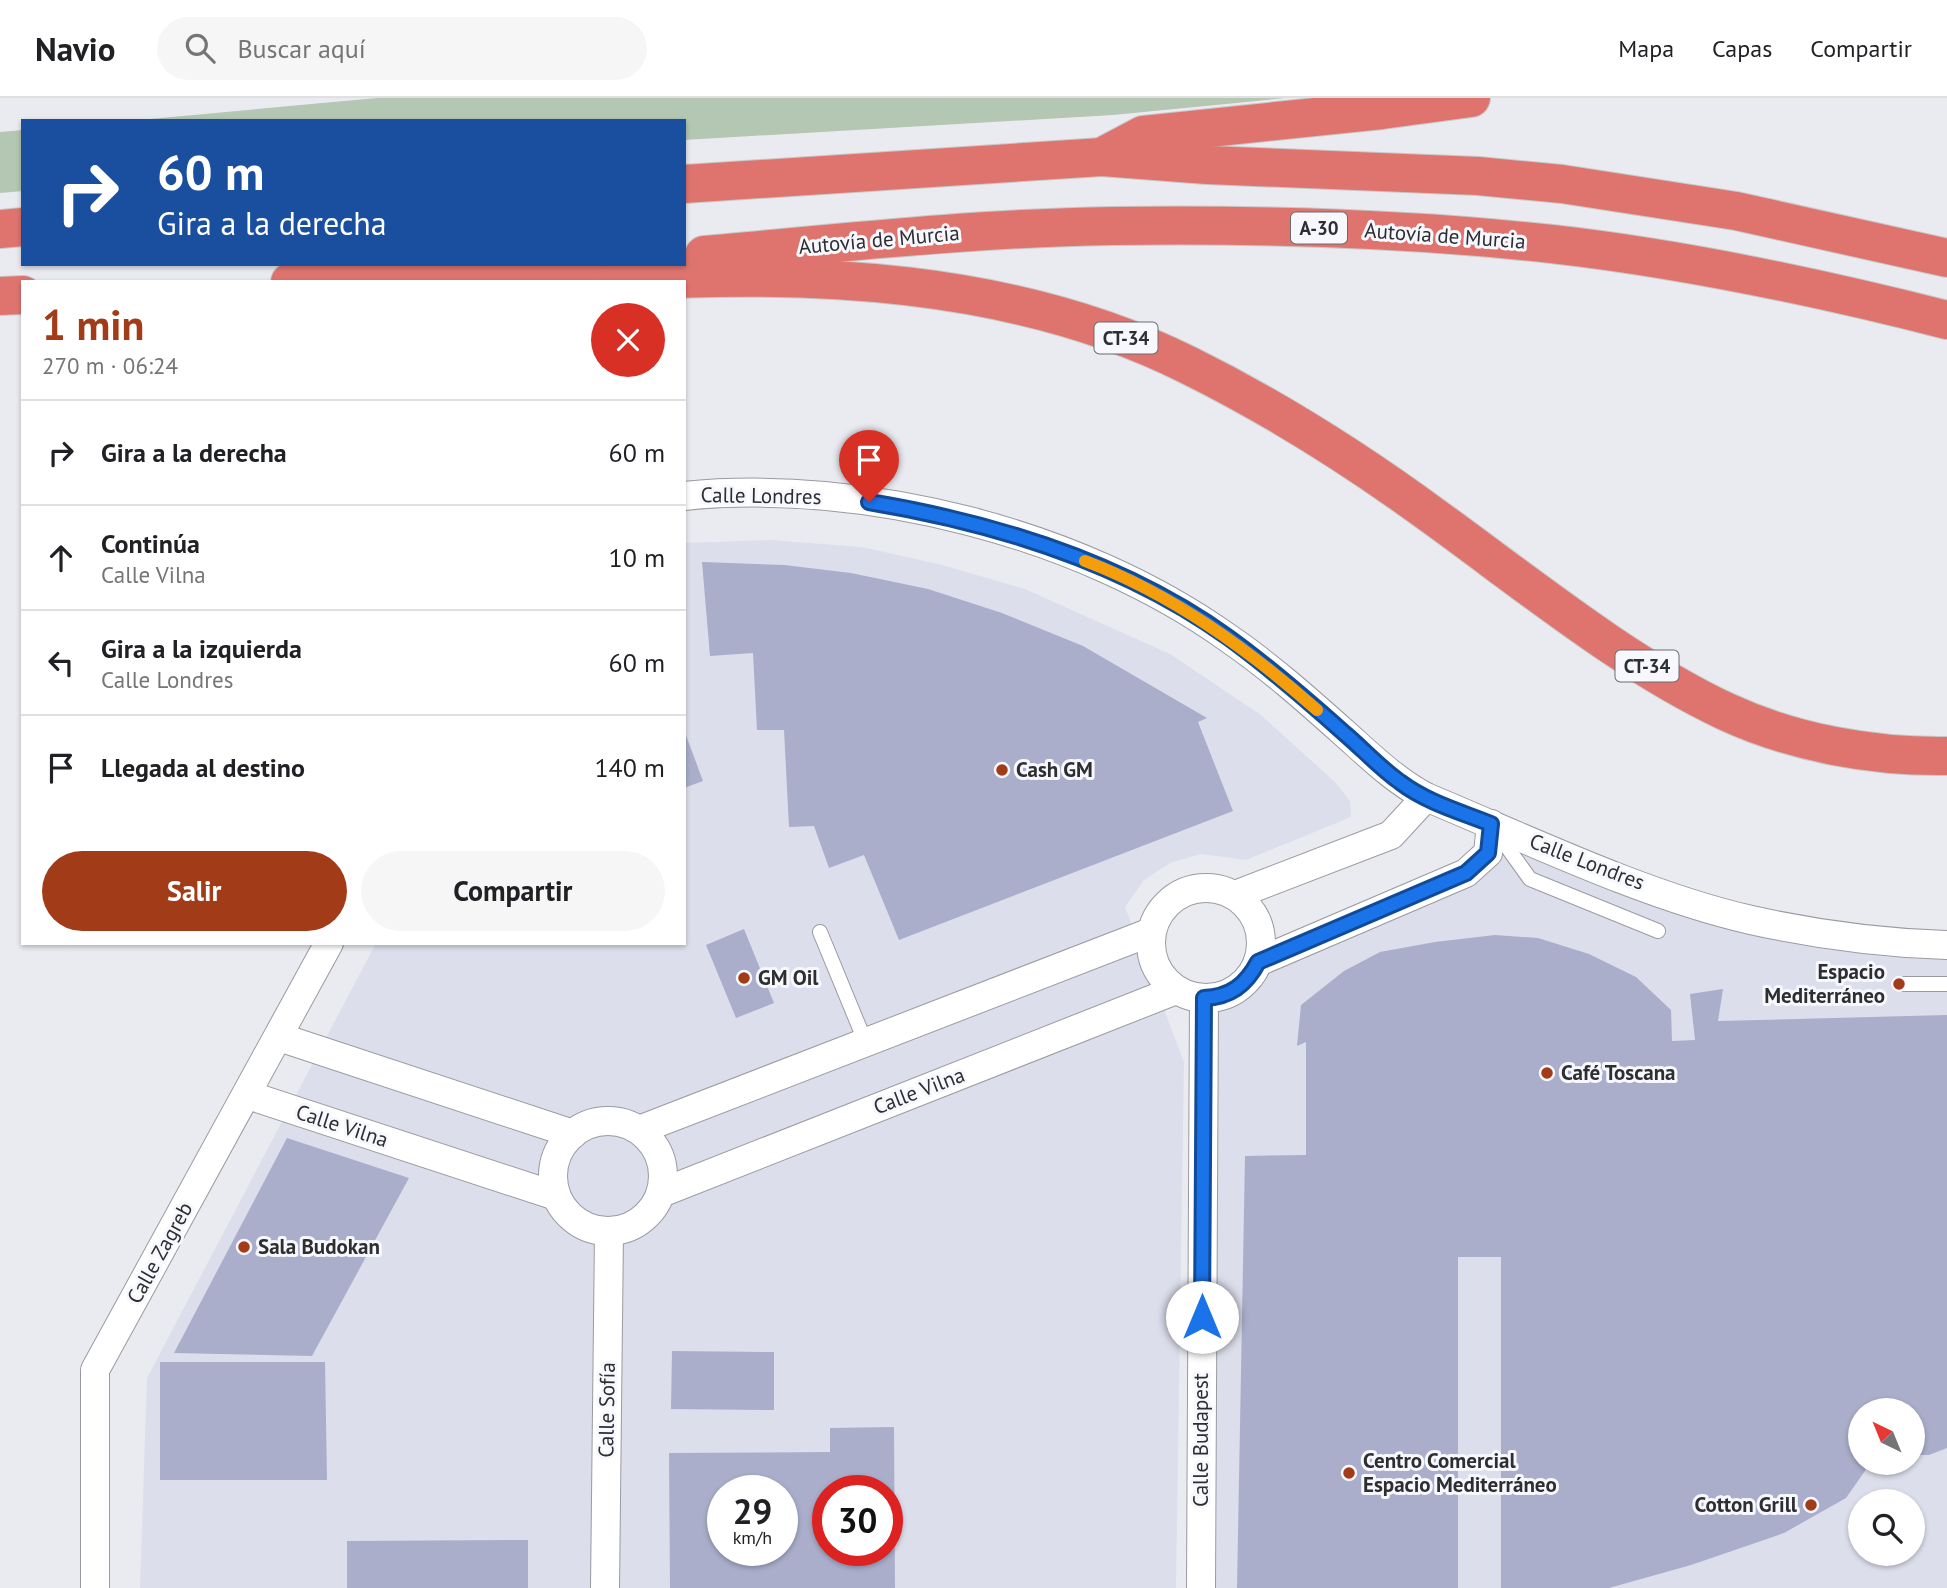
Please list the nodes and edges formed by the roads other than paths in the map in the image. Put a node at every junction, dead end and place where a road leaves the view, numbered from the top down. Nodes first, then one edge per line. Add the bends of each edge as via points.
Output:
1 (1471, 98) edge
2 (1102, 157) junction
3 (686, 184) edge
4 (21, 227) edge
5 (0, 229) edge
6 (686, 256) edge
7 (1947, 258) edge
8 (579, 266) edge
9 (530, 276) edge
10 (370, 280) edge
11 (686, 280) edge
12 (21, 295) edge
13 (0, 296) edge
14 (1947, 320) edge
15 (686, 496) edge
16 (1947, 756) edge
17 (1426, 797) junction
18 (1491, 824) junction
19 (1235, 895) junction
20 (820, 932) dead end
21 (1151, 932) junction
22 (1658, 932) dead end
23 (327, 945) edge
24 (1947, 945) edge
25 (1258, 962) junction
26 (1899, 984) dead end
27 (1947, 984) edge
28 (1176, 990) junction
29 (1204, 998) junction
30 (279, 1037) junction
31 (865, 1041) junction
32 (248, 1095) junction
33 (639, 1130) junction
34 (573, 1133) junction
35 (661, 1193) junction
36 (556, 1196) junction
37 (609, 1232) junction
38 (95, 1588) edge
39 (606, 1588) edge
40 (1200, 1588) edge

1 - 2 highway via 1143,135
2 - 3 highway
2 - 7 highway via 1562,184 1736,211
4 - 5 highway
6 - 14 highway, Autovía de Murcia / A-30 via 1017,230 1295,226 1473,236 1643,257 1809,286
8 - 9 highway
9 - 10 highway
11 - 16 highway, CT-34 via 786,278 897,287 1030,309 1147,346 1314,435 1601,636 1727,712 1826,744
12 - 13 highway
15 - 17 street, Calle Londres via 848,498 1009,533 1090,563 1163,598 1228,637 1400,783
17 - 18 street, Calle Londres
17 - 19 street via 1391,835
18 - 22 lane via 1530,879
18 - 24 street, Calle Londres via 1662,891 1749,919
18 - 25 street via 1488,853 1466,873
19 - 21 street via 1219,889 1184,892 1158,915
19 - 25 street via 1258,925
20 - 31 lane
21 - 28 street via 1151,954 1160,975
21 - 31 street
23 - 30 street, Calle Zagreb
25 - 29 street via 1242,985 1216,998
26 - 27 lane
28 - 29 street
28 - 35 street, Calle Vilna
29 - 40 street, Calle Budapest
30 - 32 street, Calle Zagreb
30 - 34 street
31 - 33 street
32 - 36 street, Calle Vilna
32 - 38 street, Calle Zagreb via 95,1370
33 - 34 street via 606,1121
33 - 35 street via 661,1158
34 - 36 street via 555,1162
35 - 37 street via 641,1221
36 - 37 street via 577,1222
37 - 39 street, Calle Sofía

